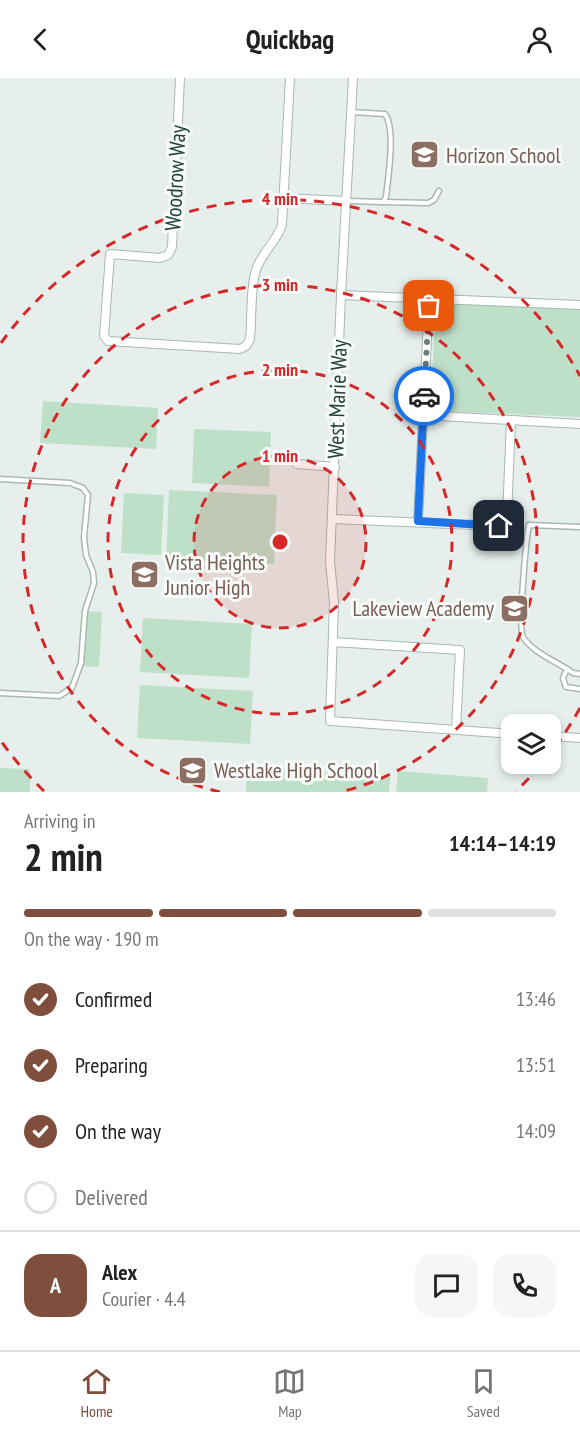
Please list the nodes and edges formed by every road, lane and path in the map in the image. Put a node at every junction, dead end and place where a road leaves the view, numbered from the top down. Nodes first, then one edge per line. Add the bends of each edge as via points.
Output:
1 (180, 78) edge
2 (290, 78) edge
3 (353, 78) edge
4 (350, 112) junction
5 (439, 191) dead end
6 (284, 198) junction
7 (346, 201) junction
8 (383, 202) junction
9 (341, 295) junction
10 (429, 299) junction
11 (580, 305) edge
12 (423, 415) junction
13 (510, 420) junction
14 (580, 424) edge
15 (297, 464) dead end
16 (335, 467) junction
17 (0, 479) edge
18 (333, 519) junction
19 (418, 521) junction
20 (580, 527) edge
21 (333, 642) junction
22 (567, 669) junction
23 (580, 674) edge
24 (580, 689) edge
25 (0, 693) edge
26 (456, 730) junction
27 (501, 733) edge
28 (561, 737) edge
29 (580, 738) edge

1 - 6 street, Woodrow Way via 172,247 168,255 160,258 110,254 106,339 240,349 246,346 250,339 255,274 278,237
2 - 6 street
3 - 4 street, West Marie Way
4 - 7 street, West Marie Way
4 - 8 lane via 385,114 390,120 388,179
5 - 8 lane via 428,204
6 - 7 street
7 - 8 lane
7 - 9 street, West Marie Way
9 - 10 street
9 - 16 street, West Marie Way
10 - 11 street
10 - 12 street
12 - 13 street
12 - 19 street
13 - 14 street
13 - 19 street via 504,524
15 - 16 street
16 - 18 street, West Marie Way
17 - 25 lane via 70,483 83,488 88,495 86,555 94,583 85,611 81,663 72,688 59,696
18 - 19 street
18 - 21 street, West Marie Way
20 - 22 lane via 529,525 523,579 521,634 528,645
21 - 26 street, West Marie Way via 330,721
21 - 26 street via 460,650
22 - 23 lane
22 - 24 lane via 563,678 566,687
26 - 27 street
28 - 29 street

